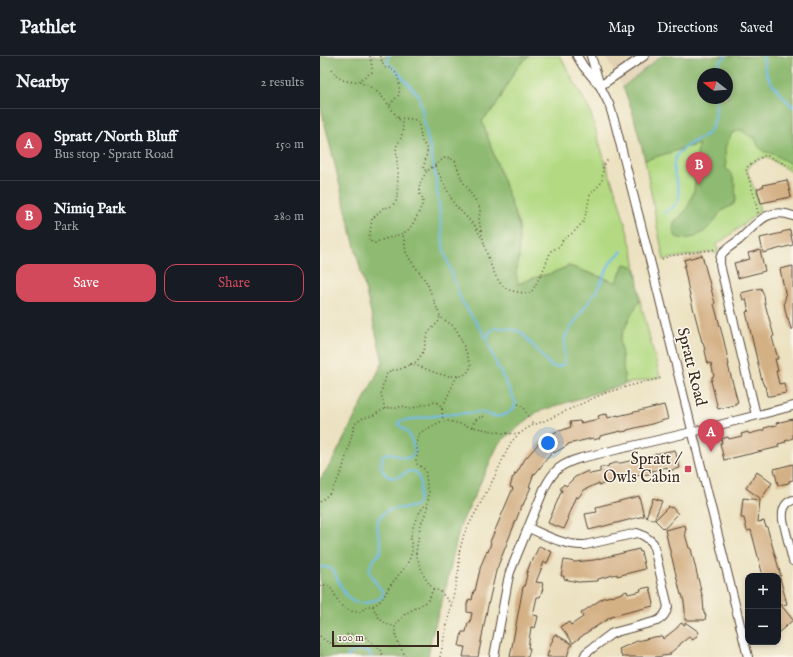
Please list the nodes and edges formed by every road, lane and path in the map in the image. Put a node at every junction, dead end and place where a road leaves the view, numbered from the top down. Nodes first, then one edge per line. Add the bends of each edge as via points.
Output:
1 (370, 56) edge
2 (381, 56) edge
3 (577, 56) edge
4 (591, 56) edge
5 (644, 56) edge
6 (332, 69) dead end
7 (360, 81) junction
8 (600, 86) junction
9 (389, 106) junction
10 (398, 118) junction
11 (608, 159) dead end
12 (434, 166) junction
13 (793, 168) edge
14 (427, 171) junction
15 (758, 214) dead end
16 (793, 216) edge
17 (403, 234) junction
18 (483, 240) junction
19 (722, 254) junction
20 (662, 259) dead end
21 (440, 316) junction
22 (410, 364) junction
23 (458, 376) junction
24 (661, 378) dead end
25 (518, 404) dead end
26 (793, 406) edge
27 (385, 409) junction
28 (442, 409) junction
29 (756, 415) junction
30 (486, 417) dead end
31 (443, 421) junction
32 (534, 425) junction
33 (472, 427) junction
34 (692, 432) junction
35 (519, 434) junction
36 (793, 500) edge
37 (320, 502) edge
38 (428, 502) junction
39 (528, 528) junction
40 (793, 561) edge
41 (320, 586) edge
42 (433, 589) junction
43 (451, 604) junction
44 (373, 606) junction
45 (394, 626) junction
46 (320, 636) edge
47 (382, 657) edge
48 (406, 657) edge
49 (440, 657) edge
50 (494, 657) edge
51 (584, 657) edge
52 (748, 657) edge

1 - 7 path via 372,72
2 - 9 path via 384,66 398,76 400,87 399,95
3 - 8 street, Spratt Road
4 - 8 street, Spratt Road
5 - 8 street
6 - 7 path via 334,74 345,81
7 - 9 path via 368,84 382,96
8 - 34 street, Spratt Road via 615,123
9 - 10 path
10 - 14 path via 418,122 422,141 427,149 423,169
10 - 17 path via 403,128 396,147 397,199 372,219 369,241 375,243
11 - 18 path via 603,166 602,181 590,195 582,222 560,246 551,251 530,293 506,289 500,283
12 - 14 path
12 - 18 path via 454,204 475,226
12 - 18 path via 446,157 455,161 462,180 480,206 479,220
13 - 15 path via 766,155 747,167
14 - 17 path via 420,183 419,191 423,201 421,208 410,229
16 - 19 street via 777,213 766,216
17 - 21 path via 406,252 427,283
19 - 20 path via 719,249
19 - 29 street via 721,270
21 - 22 path via 427,335 422,354 416,362
21 - 23 path via 457,331 471,366 467,374
22 - 23 path via 450,377
22 - 27 path via 398,370 391,370 386,375 381,394
23 - 28 path
24 - 32 path via 605,393
25 - 32 path via 524,407
26 - 29 street
27 - 28 path via 403,406 411,409 435,402
27 - 37 path via 356,423 337,482
28 - 31 path
29 - 34 street
30 - 33 path via 480,417
31 - 33 path
31 - 38 path via 419,434 416,443 417,464 426,473
32 - 35 path
33 - 35 path
34 - 39 street via 581,458 563,465 548,482
34 - 52 street, Spratt Road
35 - 43 path via 511,442 464,534
36 - 40 street via 787,503 782,514
38 - 42 path via 420,527 416,553 424,576
38 - 44 path via 422,507 414,523 410,538 413,545 411,556 384,597
39 - 50 street via 508,580
39 - 51 street via 575,545 637,533 646,536 652,543 668,607 667,612 657,622 611,634
41 - 44 path via 326,585 333,590 341,606 347,610 361,612 366,606
42 - 43 path via 440,592
42 - 45 path via 428,601 405,614
43 - 49 path
44 - 45 path via 387,625
45 - 48 path via 397,642
46 - 47 path via 335,644 348,634 362,634 382,651

